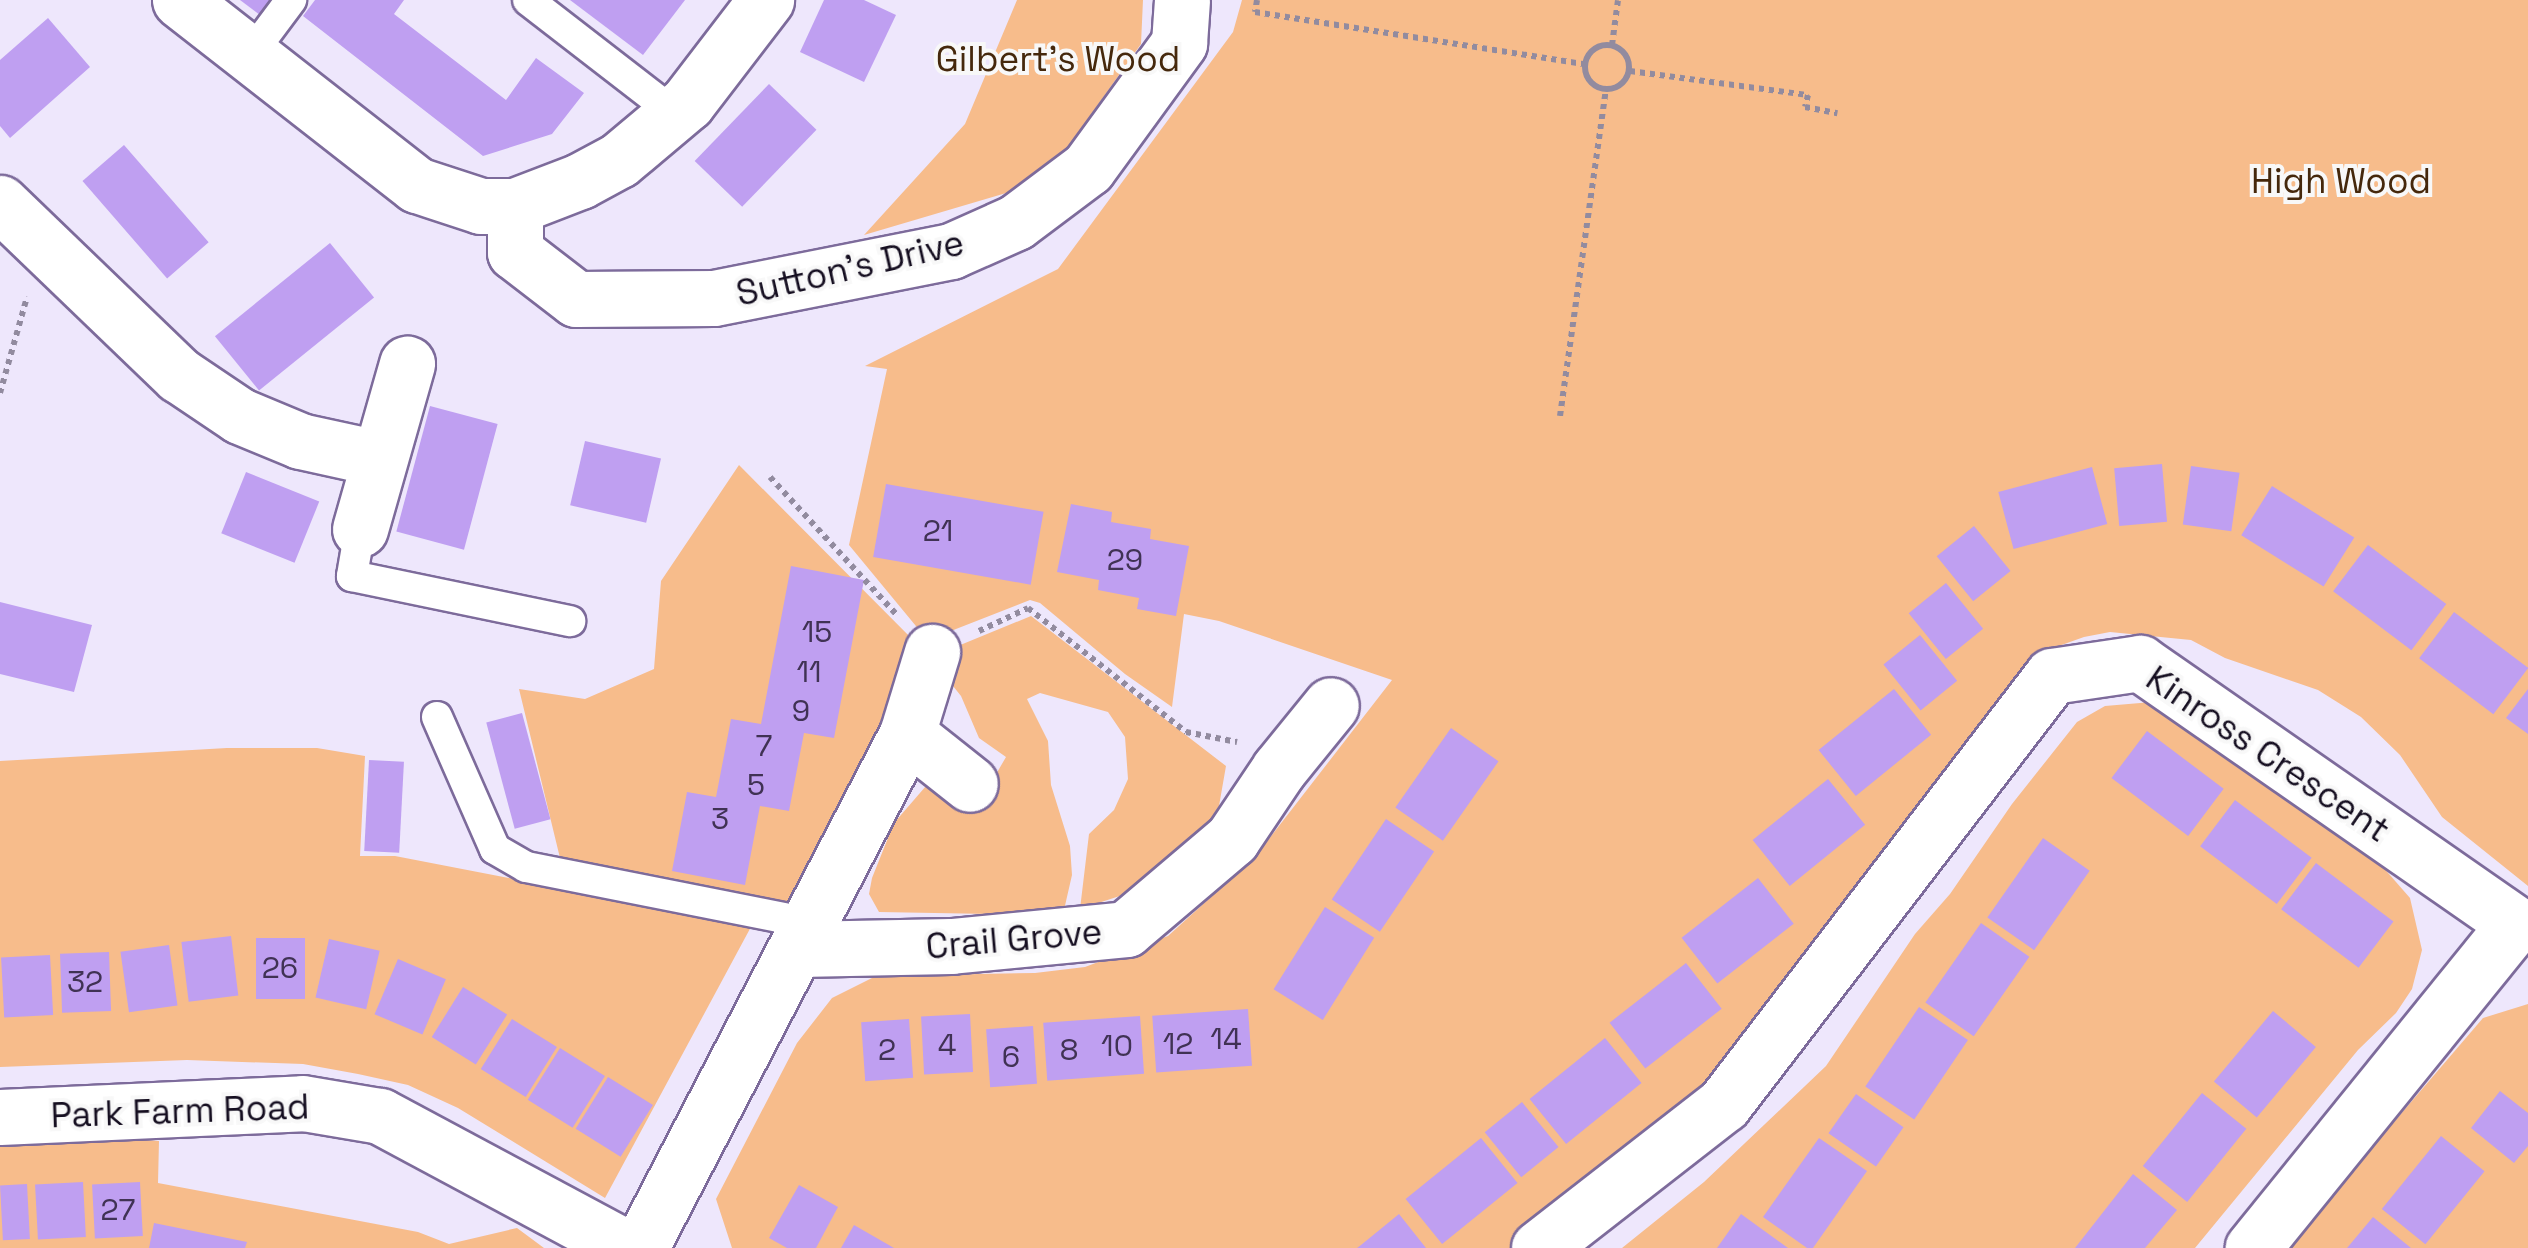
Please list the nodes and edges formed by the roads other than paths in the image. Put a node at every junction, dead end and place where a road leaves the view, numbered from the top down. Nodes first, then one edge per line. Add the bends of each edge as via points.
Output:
1 (180, 0) edge
2 (291, 0) edge
3 (528, 0) edge
4 (766, 0) edge
5 (1182, 0) edge
6 (250, 55) junction
7 (674, 113) junction
8 (0, 203) edge
9 (514, 206) junction
10 (407, 364) dead end
11 (376, 458) junction
12 (360, 529) joint
13 (570, 621) dead end
14 (932, 652) road end
15 (1332, 705) dead end
16 (437, 717) dead end
17 (907, 734) junction
18 (970, 784) dead end
19 (2522, 928) edge
20 (804, 936) junction
21 (0, 1116) edge
22 (626, 1248) edge
23 (640, 1248) edge
24 (1539, 1248) edge
25 (2253, 1248) edge

1 - 6 street
2 - 6 lane
3 - 7 lane
4 - 7 street
5 - 9 street, Sutton's Drive via 1179,43 1088,168 1016,222 951,251 714,298 576,298 514,252
6 - 9 street via 417,185 481,206
7 - 9 street via 619,160
8 - 11 street via 179,374 240,416 300,441
10 - 11 street
11 - 12 street
12 - 13 lane via 352,576
14 - 17 street
15 - 20 street, Crail Grove via 1261,756 1232,839 1126,929 951,946
16 - 20 lane via 495,848 526,867
17 - 18 street
17 - 20 street
19 - 24 street, Kinross Crescent via 2140,663 2052,676 1724,1104
19 - 25 street, Kinross Crescent
20 - 23 street
21 - 22 street, Park Farm Road via 303,1103 380,1116

